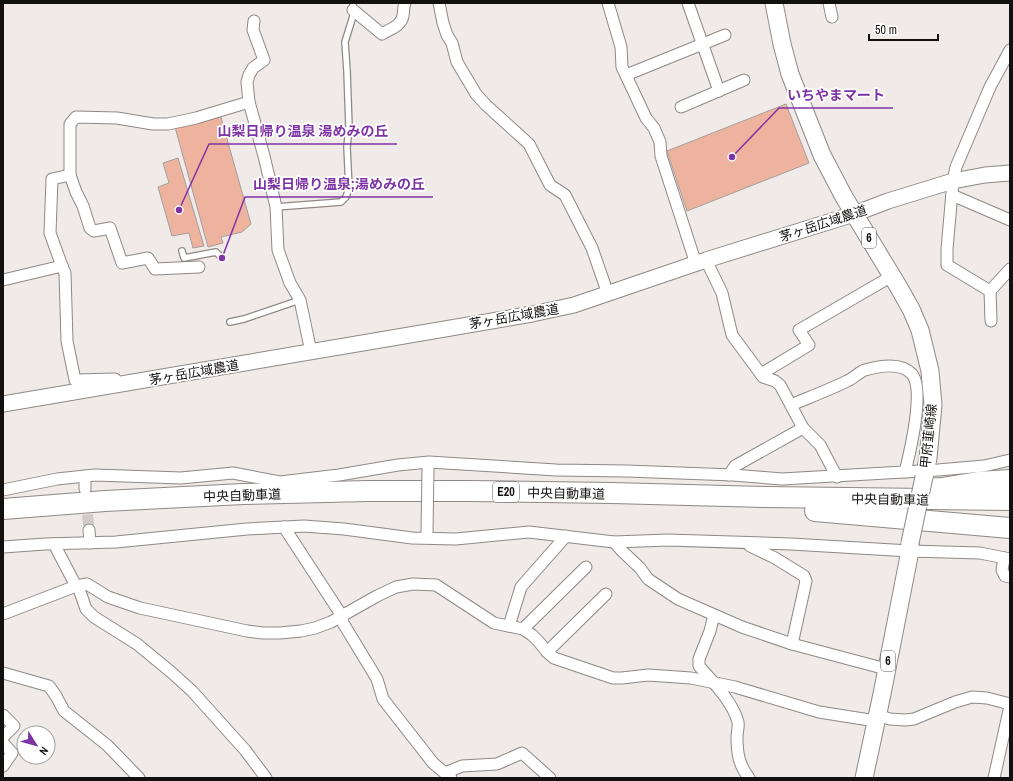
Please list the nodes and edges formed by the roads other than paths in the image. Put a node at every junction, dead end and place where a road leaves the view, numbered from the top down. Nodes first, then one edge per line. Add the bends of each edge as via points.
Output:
1 (405, 3) edge
2 (439, 3) edge
3 (608, 3) edge
4 (688, 3) edge
5 (774, 3) edge
6 (828, 3) edge
7 (353, 6) edge
8 (832, 17) dead end
9 (254, 21) dead end
10 (725, 35) dead end
11 (702, 44) junction
12 (1010, 50) edge
13 (626, 75) junction
14 (744, 80) dead end
15 (719, 92) junction
16 (249, 102) junction
17 (681, 107) dead end
18 (1010, 173) edge
19 (70, 175) junction
20 (952, 188) junction
21 (276, 207) junction
22 (854, 214) junction
23 (1010, 220) edge
24 (182, 250) dead end
25 (222, 258) dead end
26 (701, 262) junction
27 (62, 266) junction
28 (199, 266) dead end
29 (1010, 269) edge
30 (892, 276) junction
31 (3, 280) edge
32 (990, 292) junction
33 (608, 294) junction
34 (300, 300) junction
35 (991, 321) dead end
36 (230, 322) dead end
37 (311, 352) junction
38 (761, 374) junction
39 (120, 384) junction
40 (924, 387) junction
41 (3, 404) edge
42 (791, 405) junction
43 (803, 428) junction
44 (1010, 460) edge
45 (429, 466) junction
46 (905, 472) junction
47 (924, 474) junction
48 (729, 475) junction
49 (85, 476) junction
50 (837, 477) junction
51 (1010, 480) edge
52 (85, 489) tunnel mouth
53 (3, 490) edge
54 (766, 497) junction
55 (1010, 500) edge
56 (3, 509) edge
57 (815, 512) junction
58 (1010, 514) edge
59 (3, 522) edge
60 (284, 527) junction
61 (1010, 528) edge
62 (89, 530) tunnel mouth
63 (427, 535) junction
64 (566, 536) junction
65 (614, 542) junction
66 (90, 543) junction
67 (750, 543) junction
68 (54, 544) junction
69 (3, 547) edge
70 (910, 547) junction
71 (1007, 559) edge
72 (586, 566) dead end
73 (1010, 577) edge
74 (77, 586) junction
75 (606, 594) dead end
76 (3, 614) edge
77 (714, 615) junction
78 (342, 616) junction
79 (508, 626) junction
80 (523, 629) junction
81 (792, 644) junction
82 (546, 652) junction
83 (886, 669) junction
84 (3, 673) edge
85 (712, 682) junction
86 (1010, 705) edge
87 (3, 715) edge
88 (877, 718) junction
89 (3, 737) edge
90 (3, 743) edge
91 (3, 766) edge
92 (448, 776) edge
93 (139, 778) edge
94 (266, 778) edge
95 (550, 778) edge
96 (749, 778) edge
97 (864, 778) edge
98 (994, 778) edge

1 - 7 street via 400,24 382,34
2 - 33 street via 443,23 457,62 476,94 529,144 550,185 566,195 592,248
3 - 13 street
4 - 11 street
5 - 22 main road, 甲府韮崎線 / 6 via 790,74 804,111 822,155
6 - 8 street
7 - 21 lane via 353,16 345,42 348,127 346,197 341,202
9 - 16 street via 253,30 264,60 253,68 249,75
10 - 11 street
11 - 13 street
11 - 15 street
12 - 20 street via 990,87 956,167
13 - 26 street via 660,142 661,156
14 - 15 street
15 - 17 street
16 - 19 street via 168,124 117,118 76,117 70,124
16 - 21 street
18 - 20 street, 茅ヶ岳広域農道 via 986,175
19 - 27 street via 52,179 50,233
19 - 28 street via 90,228 94,231 110,228 122,263 148,258 155,269
20 - 22 street, 茅ヶ岳広域農道 via 888,201
20 - 23 street
20 - 32 street via 947,265
21 - 34 street via 278,250 290,283
22 - 26 street, 茅ヶ岳広域農道
22 - 30 main road, 甲府韮崎線 / 6
24 - 25 lane via 184,258 216,252
26 - 33 street, 茅ヶ岳広域農道
26 - 38 street via 722,293 732,335
27 - 31 street
27 - 39 street via 65,274 67,341 74,380 118,379
29 - 32 street
30 - 38 street via 799,330 809,345
30 - 40 main road, 甲府韮崎線 / 6 via 920,330 930,371
32 - 35 street
33 - 37 street, 茅ヶ岳広域農道 via 532,314
34 - 36 lane
34 - 37 street
37 - 39 street, 茅ヶ岳広域農道
38 - 42 street via 780,385
39 - 41 street, 茅ヶ岳広域農道
40 - 42 street via 903,368 879,367 863,370 849,380
40 - 46 street via 917,393
40 - 47 main road, 甲府韮崎線 / 6 via 933,405
42 - 43 street
43 - 48 street via 735,466
43 - 50 street via 820,446
44 - 47 street
45 - 48 street
45 - 49 street via 398,465 280,482 232,473 181,478
45 - 63 street, bridge
46 - 47 street
46 - 50 street
47 - 70 main road, 甲府韮崎線 / 6, bridge
48 - 50 street via 782,479
49 - 52 street
49 - 53 street
51 - 54 highway via 942,488
54 - 55 highway, 中央自動車道 / E20
54 - 56 highway, 中央自動車道 / E20 via 368,491 243,494
57 - 58 highway, 中央自動車道 / E20
57 - 59 highway, 中央自動車道 / E20 via 498,505 369,505 242,508
57 - 61 highway
60 - 63 street via 311,526 412,538
60 - 66 street
60 - 78 street
62 - 66 street
63 - 64 street via 456,539 529,532
64 - 65 street
64 - 79 street via 521,587
65 - 67 street via 668,540
65 - 77 street via 648,579 678,599
66 - 68 street
67 - 70 street
67 - 81 street via 750,546 804,576 806,581
68 - 69 street
68 - 74 street
70 - 71 street via 980,553
70 - 83 main road, 甲府韮崎線 / 6
71 - 73 street via 1002,570 1005,576
72 - 80 street
74 - 76 street
74 - 78 street via 87,584 108,597 140,608 263,633 315,628
74 - 94 street via 86,608 94,617 137,644 192,691 245,750
75 - 82 street
77 - 81 street via 742,628
77 - 85 street via 699,659 699,666
78 - 79 street via 396,587 413,584 436,585 494,623
78 - 92 street via 343,623 377,679 383,699 433,763
79 - 80 street
80 - 82 street via 532,635
81 - 83 street
82 - 85 street via 554,658 613,678 648,675
83 - 88 main road, 甲府韮崎線 / 6
84 - 93 street via 49,686 64,711 107,745
85 - 88 street via 819,712
85 - 96 street via 736,714 739,760
86 - 88 street via 987,698 972,697 914,719
86 - 98 street
87 - 89 street via 14,726
88 - 97 main road, 甲府韮崎線 / 6
90 - 91 street via 12,753
92 - 95 street via 462,766 497,764 522,753

